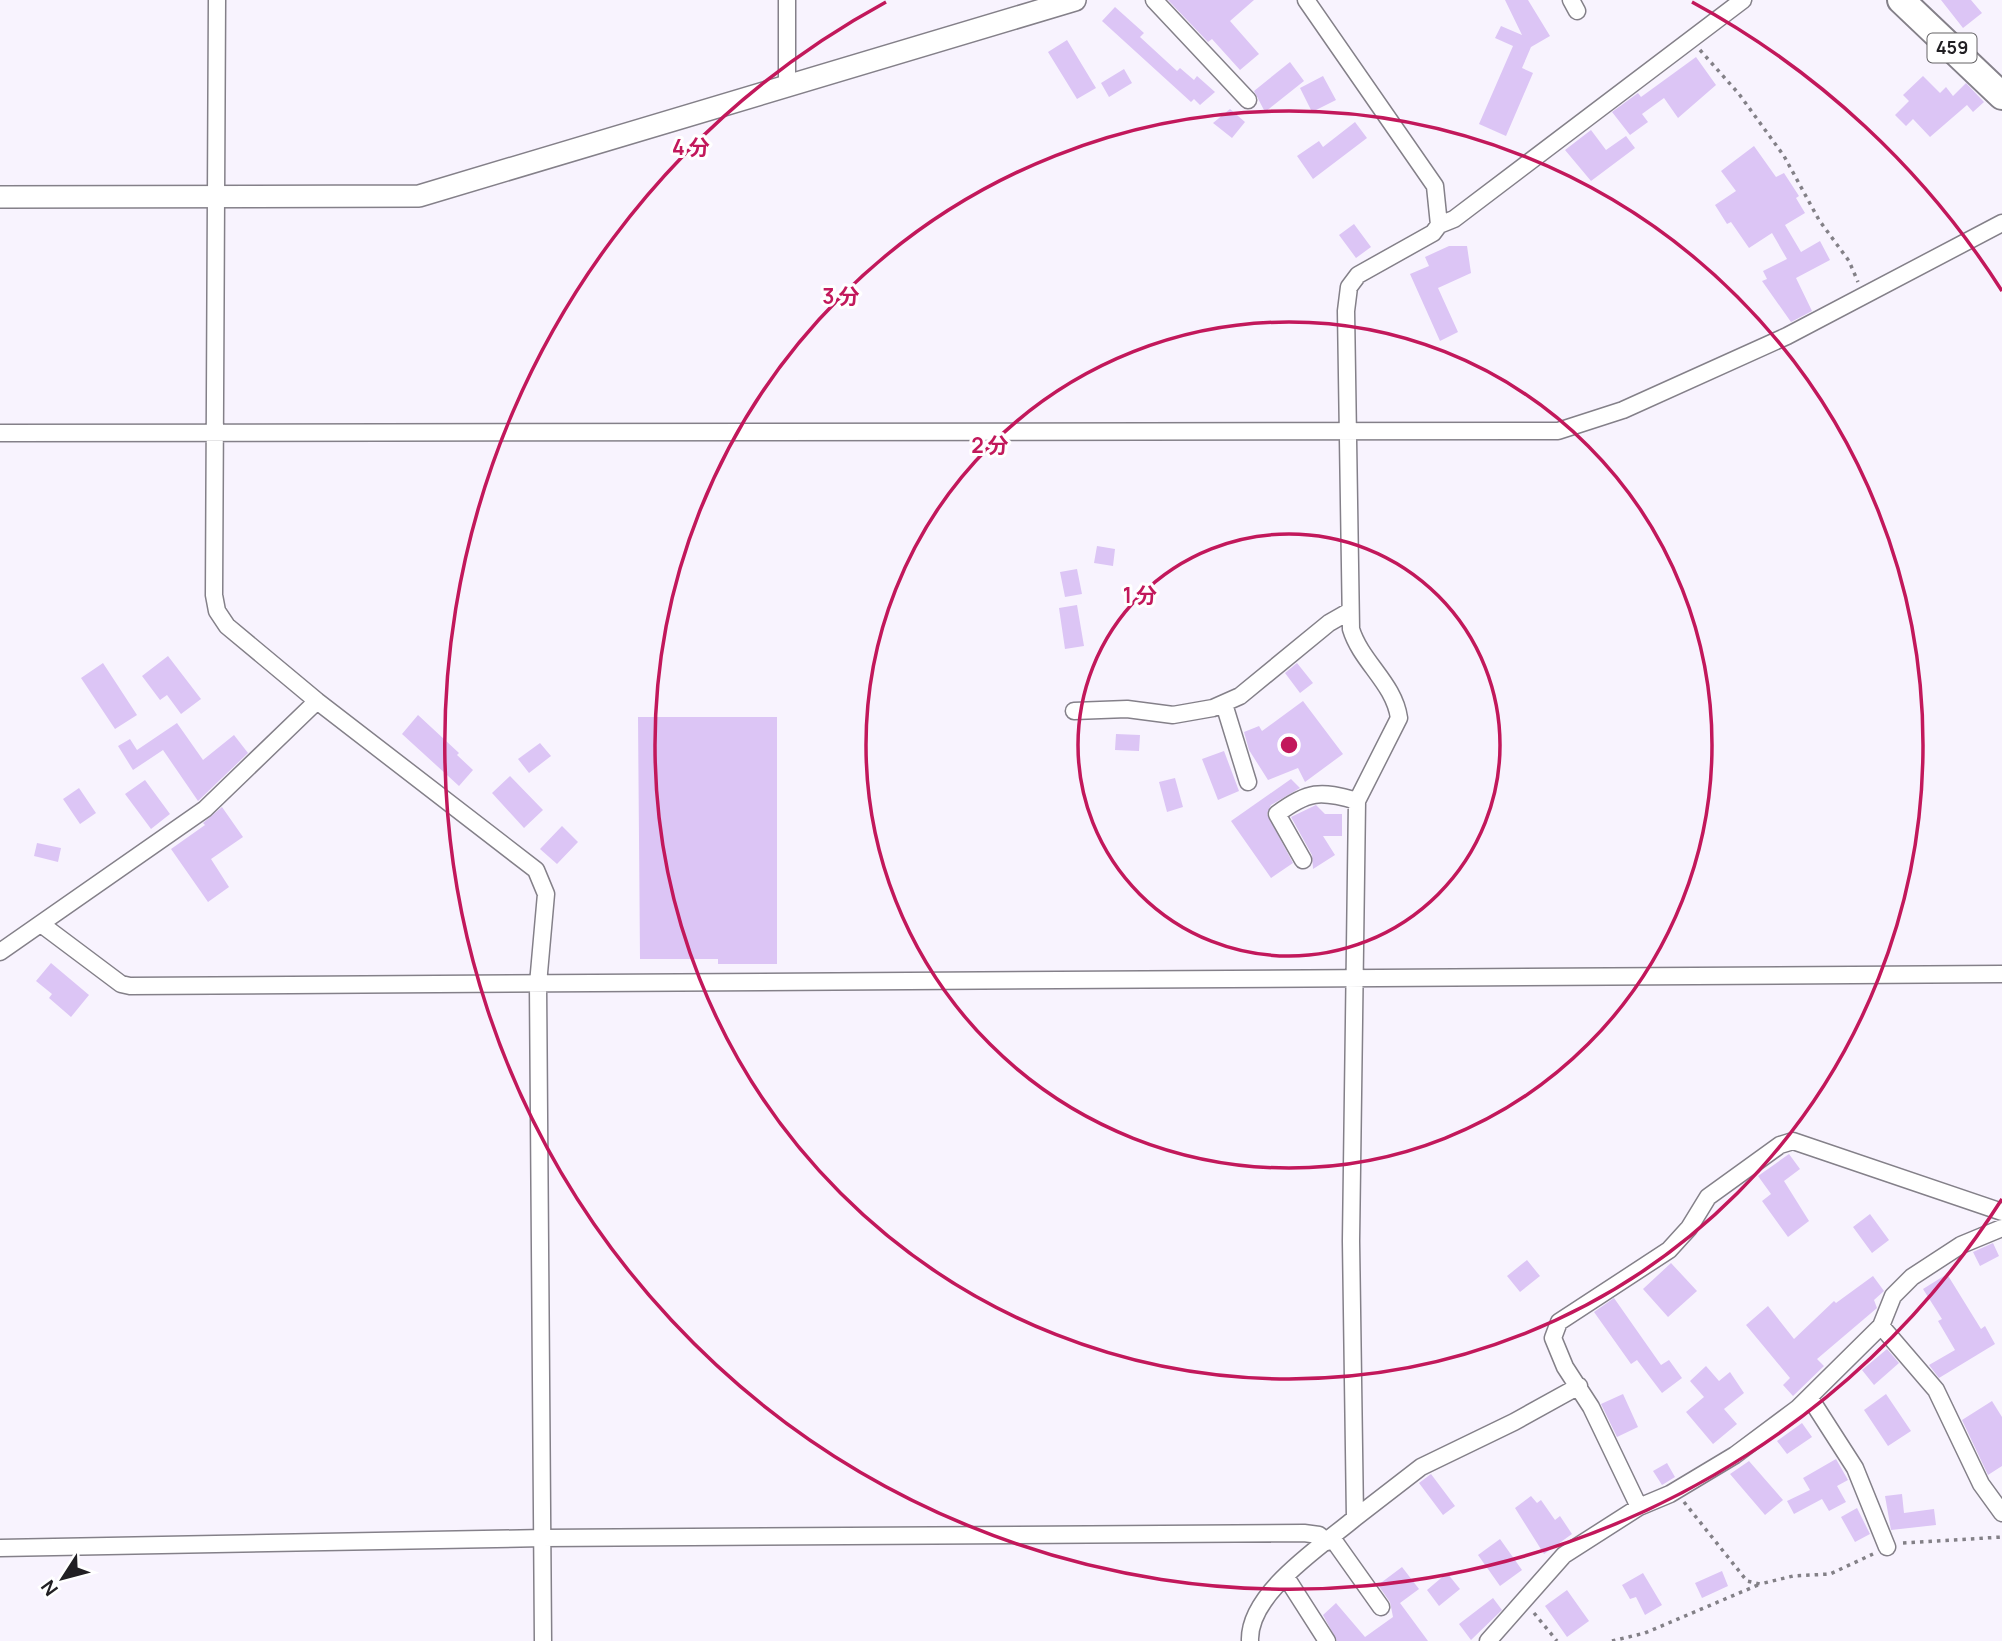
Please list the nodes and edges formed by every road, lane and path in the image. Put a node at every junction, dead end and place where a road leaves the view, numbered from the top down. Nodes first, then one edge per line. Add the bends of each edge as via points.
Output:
1 (217, 0) edge
2 (788, 0) edge
3 (1075, 0) edge
4 (1154, 0) edge
5 (1306, 0) edge
6 (1743, 0) edge
7 (1901, 0) edge
8 (1692, 39) junction
9 (787, 86) junction
10 (2002, 96) edge
11 (1248, 100) dead end
12 (214, 196) junction
13 (0, 197) edge
14 (2002, 223) edge
15 (1439, 225) junction
16 (1864, 297) junction
17 (1349, 430) junction
18 (0, 433) edge
19 (213, 433) junction
20 (1350, 611) junction
21 (317, 701) junction
22 (1224, 704) junction
23 (1074, 711) dead end
24 (1248, 782) dead end
25 (1357, 801) junction
26 (1303, 860) dead end
27 (41, 924) junction
28 (0, 952) edge
29 (2002, 974) edge
30 (1353, 980) junction
31 (538, 984) junction
32 (2002, 1212) edge
33 (2002, 1228) edge
34 (1881, 1326) junction
35 (1579, 1386) junction
36 (1810, 1398) junction
37 (1677, 1490) junction
38 (1639, 1507) junction
39 (2002, 1513) edge
40 (1355, 1518) junction
41 (2002, 1537) edge
42 (544, 1538) junction
43 (1330, 1540) junction
44 (1886, 1547) junction
45 (0, 1548) edge
46 (1286, 1577) junction
47 (1759, 1584) junction
48 (1524, 1600) junction
49 (1381, 1607) dead end
50 (543, 1641) edge
51 (1250, 1641) edge
52 (1327, 1641) edge
53 (1488, 1641) edge
54 (1557, 1641) edge
55 (1612, 1641) edge

1 - 12 street
2 - 9 street
3 - 9 street
4 - 11 street
5 - 15 street via 1435,186
6 - 8 street
7 - 10 highway, 459
8 - 15 street via 1454,219
8 - 16 path via 1784,156 1819,220 1849,261
9 - 12 street via 419,196
12 - 13 street
12 - 19 street
14 - 16 street
15 - 17 street via 1433,233 1367,267 1349,287
16 - 17 street via 1787,336 1575,428 1541,433
17 - 19 street
17 - 20 street
18 - 19 street
19 - 21 street via 217,611 228,626
20 - 22 street
20 - 25 street via 1360,652 1387,688 1399,718
21 - 27 street via 205,809
21 - 31 street via 536,870 546,894
22 - 23 street via 1173,715 1128,709
22 - 24 street
25 - 26 street via 1319,792 1277,814
25 - 30 street
27 - 28 street
27 - 31 street via 121,984 130,986
29 - 30 street
30 - 31 street
30 - 40 street
31 - 42 street
32 - 35 street via 1804,1142 1786,1143 1708,1197 1669,1250 1559,1322 1553,1338
33 - 34 street via 1961,1245 1912,1277 1893,1296
34 - 36 street
34 - 39 street via 1936,1391 1981,1485
35 - 38 street
35 - 40 street via 1421,1467
36 - 37 street via 1735,1455
36 - 44 street via 1855,1468
37 - 38 street
37 - 47 path via 1739,1576
38 - 48 street via 1564,1555
40 - 43 street
41 - 44 path
42 - 43 street via 1304,1533
42 - 45 street
42 - 50 street
43 - 46 street
43 - 49 street
44 - 47 path via 1830,1574
46 - 51 street via 1261,1604
46 - 52 street
47 - 55 path via 1645,1633
48 - 53 street
48 - 54 path

